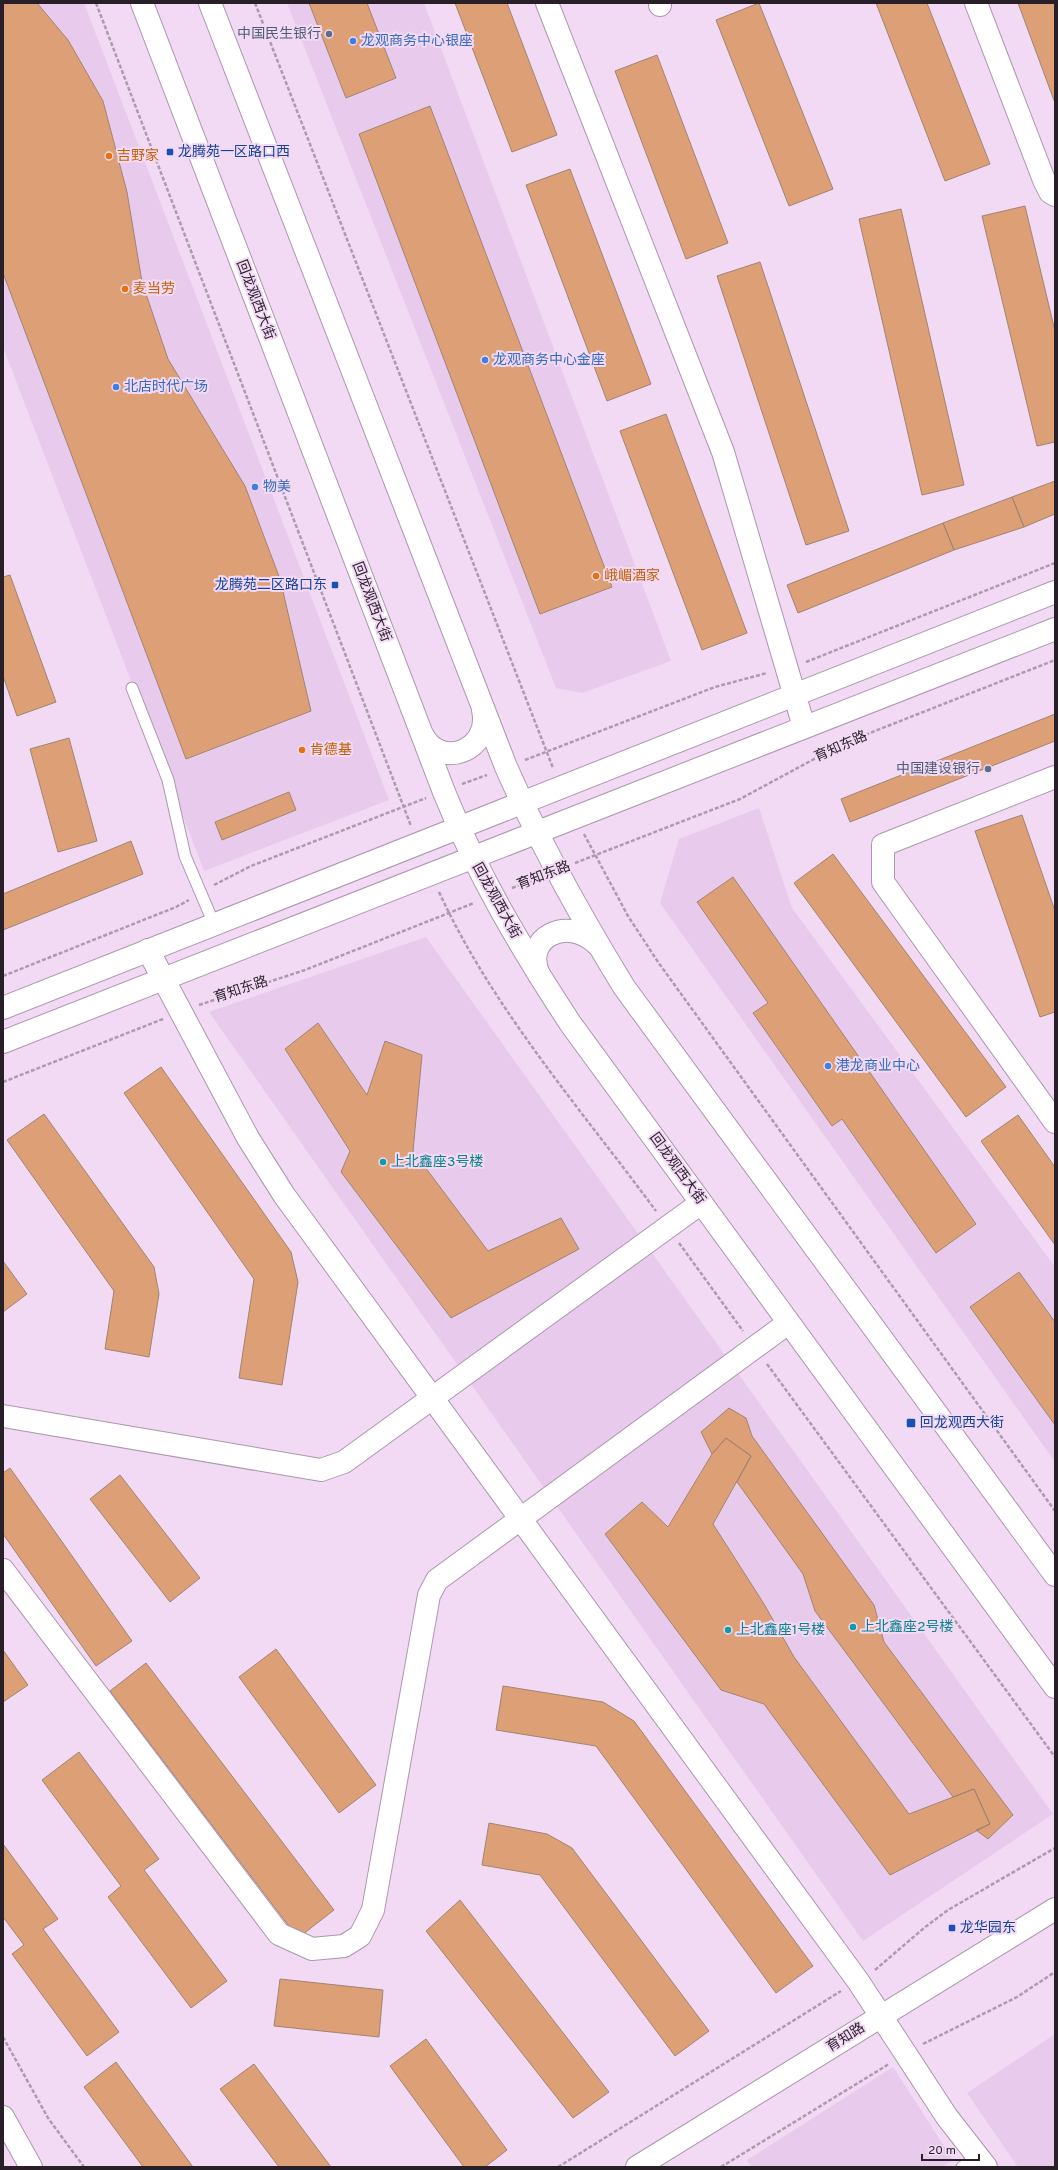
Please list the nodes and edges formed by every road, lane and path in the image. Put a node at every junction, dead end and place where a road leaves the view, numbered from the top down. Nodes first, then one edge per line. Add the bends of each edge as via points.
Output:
1 (96, 3) edge
2 (142, 3) edge
3 (210, 3) edge
4 (255, 3) edge
5 (547, 3) edge
6 (976, 3) edge
7 (1055, 195) edge
8 (1055, 563) edge
9 (1055, 592) edge
10 (1055, 628) edge
11 (1055, 660) edge
12 (786, 668) junction
13 (132, 688) dead end
14 (794, 695) junction
15 (482, 705) junction
16 (804, 727) junction
17 (420, 731) junction
18 (540, 736) dead end
19 (506, 767) junction
20 (1055, 777) edge
21 (396, 789) dead end
22 (444, 792) junction
23 (521, 803) junction
24 (379, 816) dead end
25 (459, 827) junction
26 (536, 833) junction
27 (472, 858) junction
28 (556, 871) junction
29 (607, 879) dead end
30 (492, 896) junction
31 (214, 924) junction
32 (598, 945) junction
33 (148, 950) junction
34 (540, 977) junction
35 (163, 979) junction
36 (3, 1008) edge
37 (180, 1012) junction
38 (3, 1042) edge
39 (3, 1082) edge
40 (1055, 1122) edge
41 (701, 1202) junction
42 (788, 1323) junction
43 (433, 1398) junction
44 (3, 1416) edge
45 (1055, 1511) edge
46 (521, 1519) junction
47 (3, 1570) edge
48 (1055, 1575) edge
49 (1055, 1688) edge
50 (1055, 1848) edge
51 (1055, 1909) edge
52 (1055, 1972) edge
53 (858, 1981) junction
54 (882, 2016) junction
55 (3, 2037) edge
56 (907, 2053) junction
57 (3, 2117) edge
58 (976, 2164) edge
59 (31, 2167) edge
60 (84, 2167) edge
61 (558, 2167) edge
62 (637, 2167) edge
63 (721, 2167) edge

1 - 21 path
2 - 17 main road, 回龙观西大街
3 - 15 main road
4 - 18 path
5 - 12 main road via 723,452
6 - 7 main road via 1044,180 1050,192
8 - 12 path via 813,660
9 - 14 main road
10 - 16 main road
11 - 28 path, 育知东路 via 842,744 740,799
12 - 14 main road
12 - 19 path via 715,687
13 - 31 lane via 168,780 185,856
14 - 16 main road
14 - 23 main road
15 - 17 main road via 484,720 480,735 465,751 452,753 438,750 427,742
15 - 19 main road
16 - 26 main road
17 - 22 main road, 回龙观西大街
19 - 22 path
19 - 23 main road
20 - 40 main road via 883,845 882,882
22 - 24 path
22 - 25 main road, 回龙观西大街
23 - 25 main road
23 - 26 main road
25 - 27 main road, 回龙观西大街
25 - 31 main road
26 - 27 main road
26 - 28 main road
27 - 30 main road, 回龙观西大街
27 - 35 main road
28 - 30 path, 育知东路
28 - 32 main road
29 - 45 path via 663,968
30 - 34 main road, 回龙观西大街
30 - 37 path, 育知东路 via 305,970
31 - 33 main road
32 - 34 main road via 578,932 555,932 544,940 537,952 536,965
32 - 48 main road via 624,987
33 - 35 main road
33 - 36 main road
34 - 41 main road, 回龙观西大街 via 570,1023
35 - 37 main road
35 - 38 main road
37 - 39 path, 育知东路
37 - 43 main road via 266,1168
41 - 42 main road, 回龙观西大街
41 - 43 main road
42 - 46 main road
42 - 49 main road, 回龙观西大街
43 - 44 main road via 344,1462 321,1470
43 - 46 main road
46 - 47 main road via 437,1580 428,1595 373,1910 360,1936 344,1946 312,1949 279,1934
46 - 53 main road
50 - 53 path via 948,1910 880,1967
51 - 54 main road, 育知路
52 - 56 path via 1017,1997
53 - 54 main road
53 - 61 path
54 - 56 main road
54 - 62 main road, 育知路
55 - 60 path via 48,2118
56 - 58 main road
56 - 63 path
57 - 59 main road

